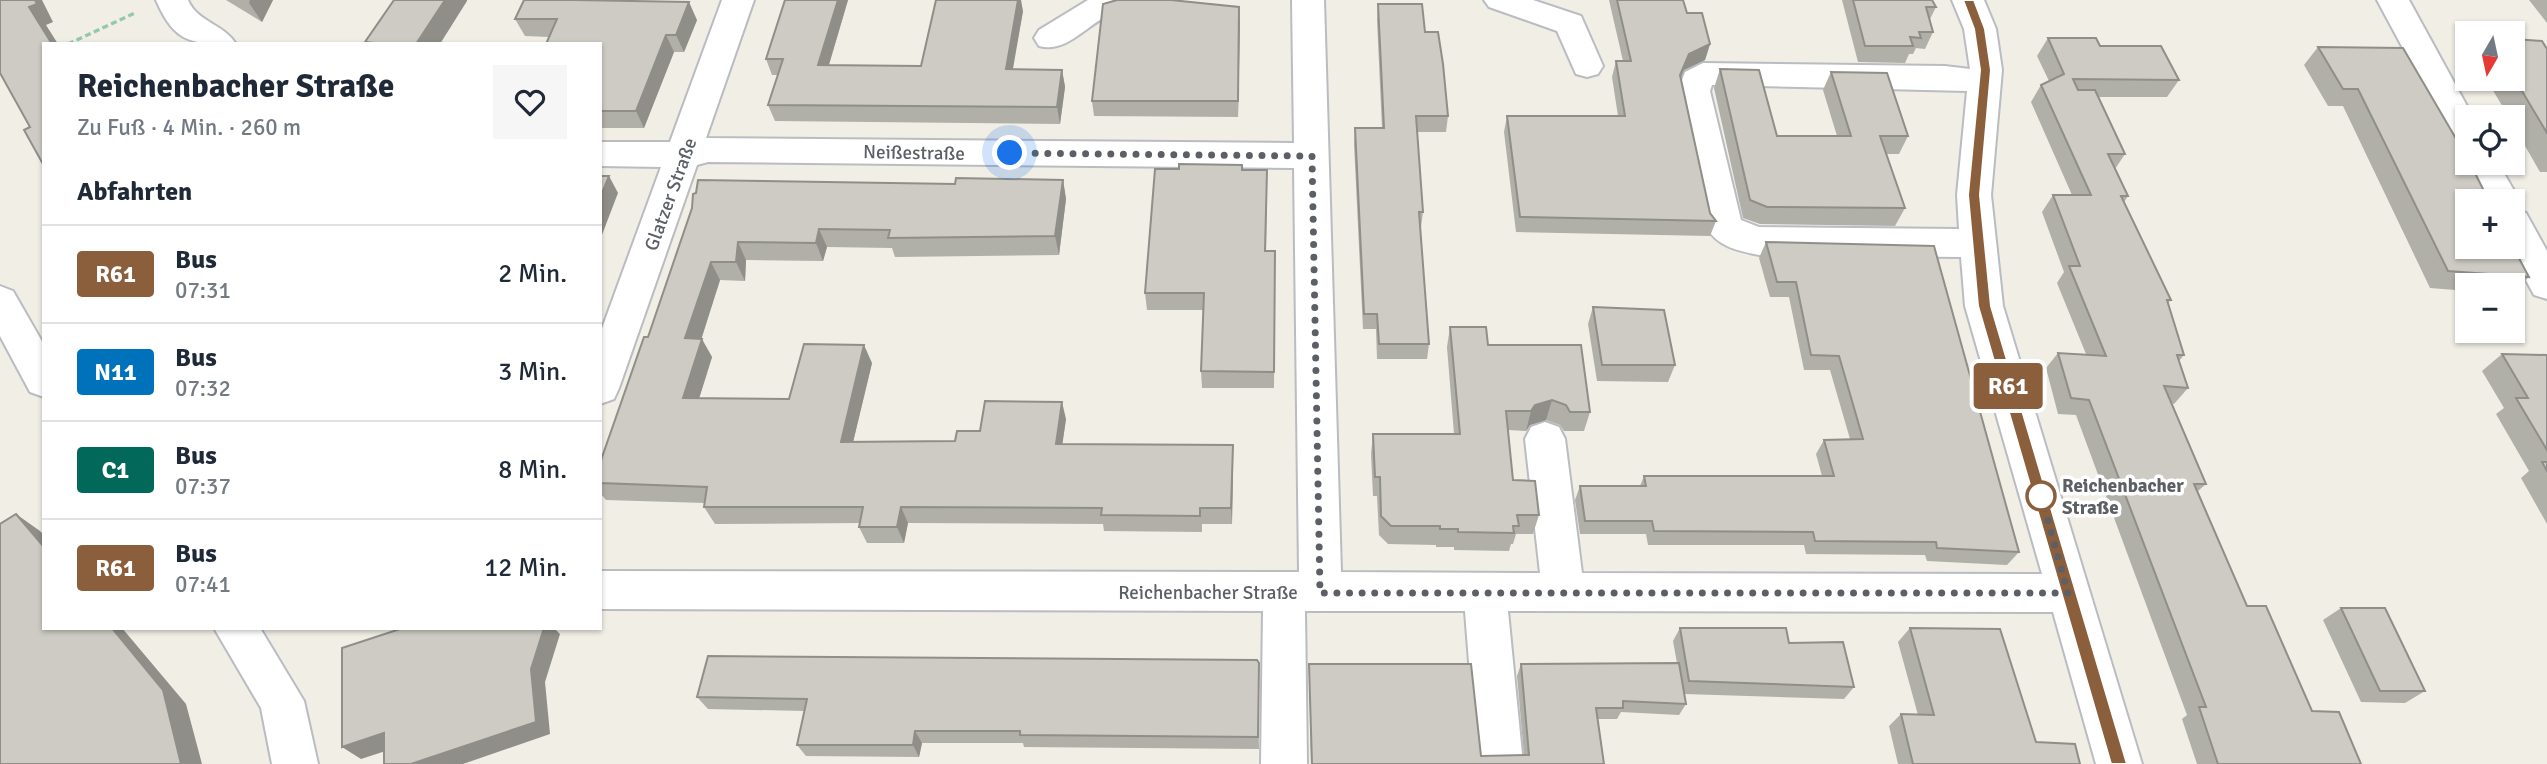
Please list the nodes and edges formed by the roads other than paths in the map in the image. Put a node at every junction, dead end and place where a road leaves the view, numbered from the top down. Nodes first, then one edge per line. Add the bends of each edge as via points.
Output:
1 (172, 0) edge
2 (738, 0) edge
3 (1132, 0) edge
4 (1308, 0) edge
5 (1500, 0) edge
6 (1968, 0) edge
7 (2393, 0) edge
8 (1050, 38) dead end
9 (217, 42) edge
10 (1587, 66) dead end
11 (1985, 82) junction
12 (2455, 114) edge
13 (602, 154) edge
14 (684, 155) junction
15 (1312, 156) junction
16 (1977, 243) junction
17 (2525, 244) edge
18 (2547, 285) edge
19 (0, 301) edge
20 (42, 377) edge
21 (602, 382) edge
22 (1545, 439) dead end
23 (602, 590) edge
24 (1302, 593) junction
25 (1485, 593) junction
26 (1563, 593) junction
27 (2068, 593) junction
28 (236, 630) edge
29 (295, 764) edge
30 (1284, 764) edge
31 (1500, 764) edge
32 (2119, 764) edge

1 - 9 street via 180,19
2 - 14 street, Glatzer Straße
3 - 8 street via 1105,4
4 - 15 street
5 - 10 street via 1570,23
6 - 11 street via 1980,29
7 - 12 street
11 - 16 street via 1974,195
11 - 16 street via 1945,76 1703,74 1693,91 1725,229 1759,241
13 - 14 street, Neißestraße
14 - 15 street, Neißestraße via 708,150
14 - 21 street, Glatzer Straße
15 - 24 street
16 - 27 street via 1984,306
17 - 18 street
19 - 20 street
22 - 26 street
23 - 24 street, Reichenbacher Straße
24 - 25 street, Reichenbacher Straße
24 - 30 street
25 - 26 street, Reichenbacher Straße
25 - 31 street
26 - 27 street, Reichenbacher Straße
27 - 32 street
28 - 29 street via 282,701

